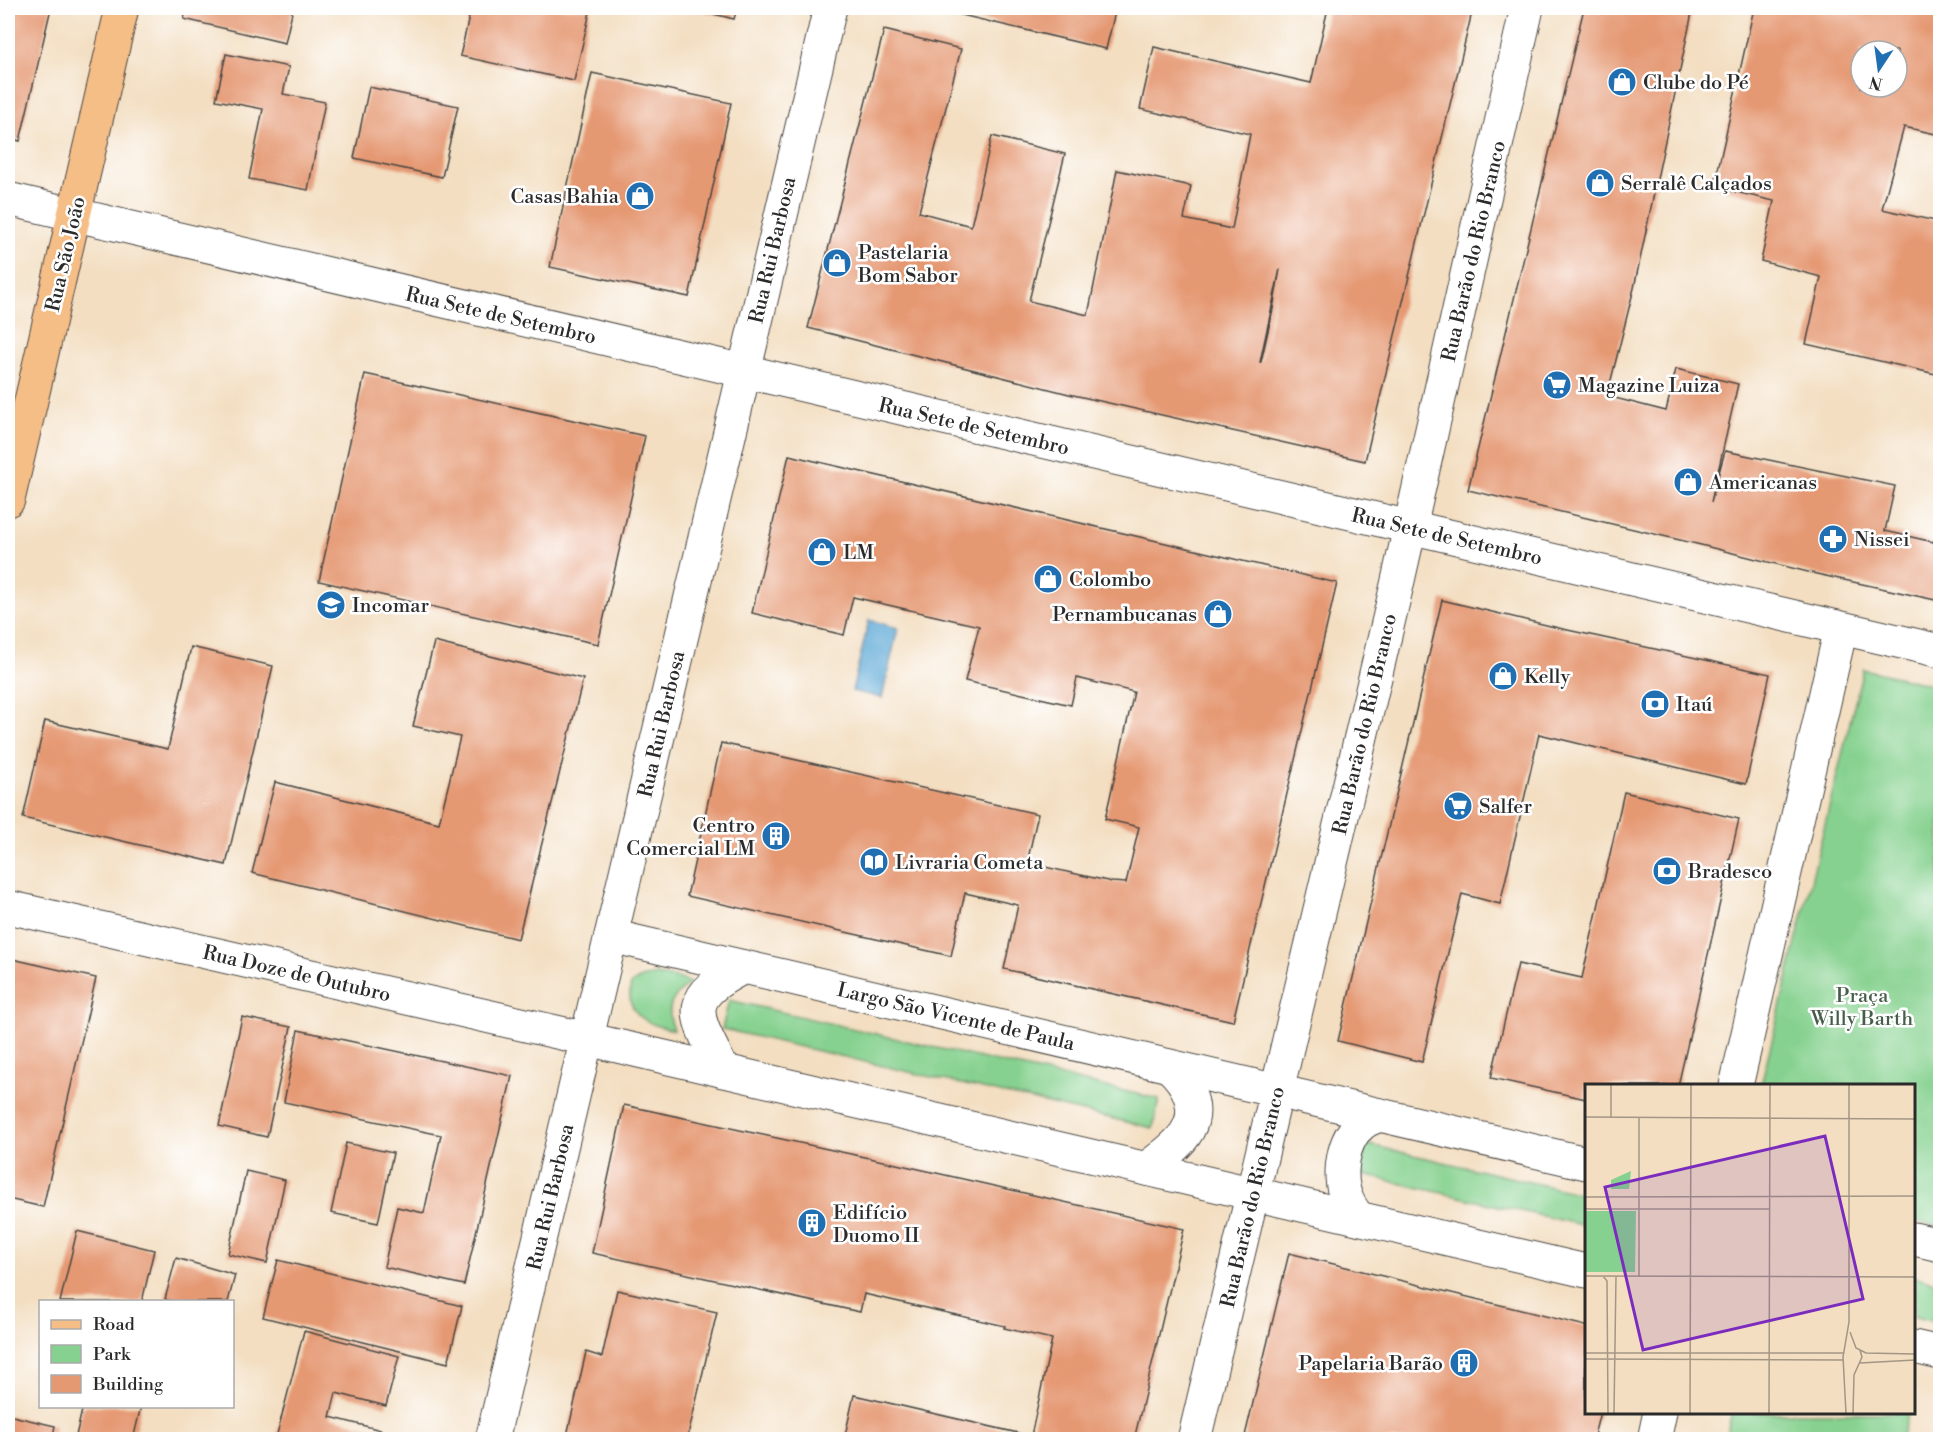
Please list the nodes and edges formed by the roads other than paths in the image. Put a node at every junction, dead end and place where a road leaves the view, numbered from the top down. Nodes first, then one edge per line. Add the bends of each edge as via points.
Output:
1 (122, 8) edge
2 (830, 8) edge
3 (1527, 8) edge
4 (8, 199) edge
5 (74, 215) junction
6 (744, 372) junction
7 (8, 500) edge
8 (1411, 527) junction
9 (1841, 628) junction
10 (1941, 651) edge
11 (8, 907) edge
12 (611, 936) junction
13 (744, 967) junction
14 (587, 1039) junction
15 (1169, 1066) junction
16 (723, 1071) junction
17 (1736, 1084) edge
18 (1277, 1091) junction
19 (1380, 1115) junction
20 (1585, 1163) edge
21 (1146, 1169) junction
22 (1253, 1194) junction
23 (1358, 1218) junction
24 (1915, 1239) edge
25 (1941, 1245) edge
26 (1585, 1271) edge
27 (1915, 1347) edge
28 (1941, 1353) edge
29 (1660, 1414) edge
30 (492, 1440) edge
31 (1194, 1440) edge
32 (1654, 1440) edge

1 - 5 main road, Rua São João
2 - 6 street, Rua Rui Barbosa
3 - 8 street, Rua Barão do Rio Branco
4 - 5 street, Rua Sete de Setembro
5 - 6 street, Rua Sete de Setembro
5 - 7 main road, Rua São João
6 - 8 street, Rua Sete de Setembro
6 - 12 street, Rua Rui Barbosa
8 - 9 street, Rua Sete de Setembro
8 - 18 street, Rua Barão do Rio Branco
9 - 10 street, Rua Sete de Setembro
9 - 17 street
11 - 14 street, Rua Doze de Outubro
12 - 13 street, Largo São Vicente de Paula
12 - 14 street, Rua Rui Barbosa
13 - 15 street, Largo São Vicente de Paula
13 - 16 street via 716,984 698,1006 699,1020
14 - 16 street
14 - 30 street, Rua Rui Barbosa
15 - 18 street, Largo São Vicente de Paula
15 - 21 street via 1188,1089 1194,1106 1193,1121 1178,1144
16 - 21 street
18 - 19 street, Largo São Vicente de Paula
18 - 22 street, Rua Barão do Rio Branco
19 - 20 street, Largo São Vicente de Paula
19 - 23 street via 1363,1123 1346,1148 1343,1183
21 - 22 street
22 - 23 street
22 - 31 street, Rua Barão do Rio Branco
23 - 26 street
24 - 25 street
27 - 28 street
29 - 32 street

